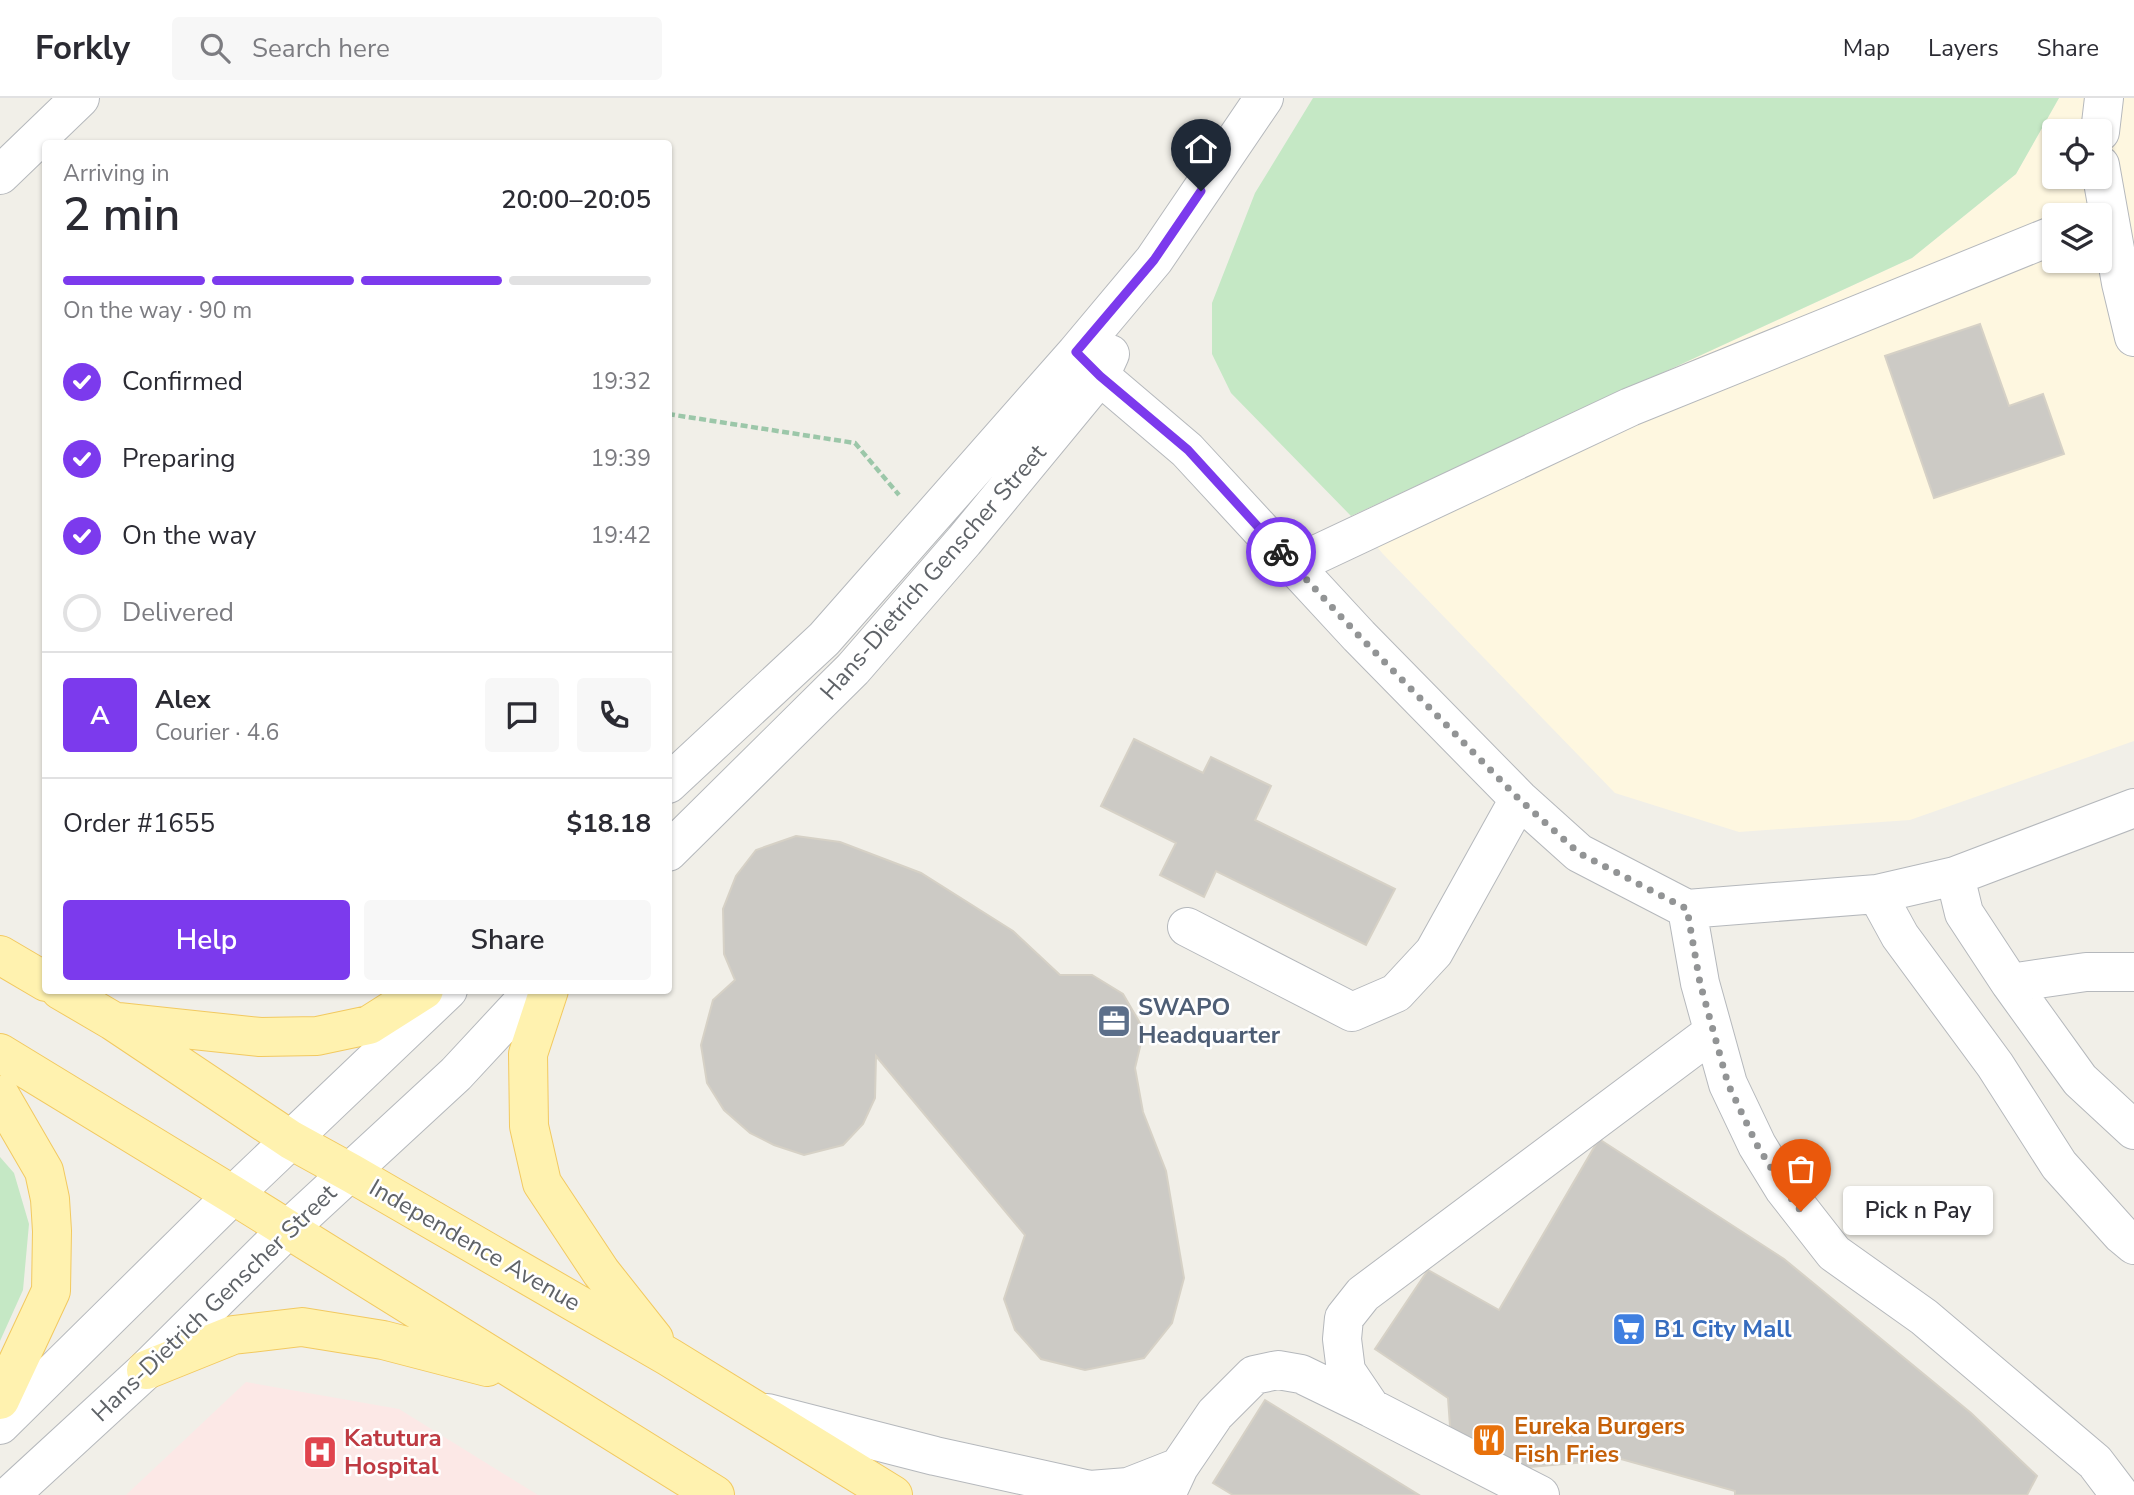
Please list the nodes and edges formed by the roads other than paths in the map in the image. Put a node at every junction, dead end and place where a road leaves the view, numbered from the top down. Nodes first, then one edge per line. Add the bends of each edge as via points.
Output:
1 (80, 98) edge
2 (1264, 98) edge
3 (2105, 98) edge
4 (2102, 119) edge
5 (6, 158) edge
6 (2108, 189) edge
7 (2114, 209) edge
8 (2042, 240) edge
9 (2134, 337) edge
10 (1088, 364) junction
11 (1294, 565) junction
12 (672, 780) edge
13 (1519, 799) junction
14 (2134, 808) edge
15 (672, 848) edge
16 (1955, 876) junction
17 (1877, 894) junction
18 (1687, 909) junction
19 (1188, 927) dead end
20 (0, 955) edge
21 (2134, 972) edge
22 (42, 980) edge
23 (2010, 983) junction
24 (67, 994) edge
25 (418, 994) edge
26 (444, 994) edge
27 (530, 994) edge
28 (549, 994) edge
29 (113, 1021) junction
30 (1713, 1032) junction
31 (0, 1054) edge
32 (0, 1096) edge
33 (2134, 1130) edge
34 (291, 1140) junction
35 (351, 1173) junction
36 (233, 1195) junction
37 (287, 1230) junction
38 (2134, 1245) edge
39 (668, 1357) junction
40 (146, 1370) junction
41 (523, 1377) junction
42 (0, 1400) edge
43 (1371, 1408) junction
44 (757, 1410) junction
45 (0, 1425) edge
46 (1172, 1481) edge
47 (10, 1495) edge
48 (715, 1495) edge
49 (893, 1495) edge
50 (1540, 1495) edge
51 (2120, 1495) edge

1 - 5 street
2 - 10 street, Hans-Dietrich Genscher Street
3 - 4 street
6 - 7 street
7 - 9 street via 2121,283
8 - 11 street via 1630,407
10 - 11 street via 1188,450
10 - 12 street, Hans-Dietrich Genscher Street via 925,526 824,639
10 - 15 street, Hans-Dietrich Genscher Street via 964,541 853,669
11 - 13 street
13 - 18 street via 1579,853
13 - 19 street via 1434,952 1396,993 1352,1012
14 - 16 street
16 - 17 street
16 - 23 street via 1964,914
17 - 18 street
17 - 38 street via 1899,936 1995,1065 2059,1165
18 - 30 street
20 - 22 main road
21 - 23 street via 2086,972
23 - 33 street via 2080,1080
24 - 29 main road, Independence Avenue
25 - 29 main road via 369,1025 317,1036 260,1037
26 - 34 street
27 - 35 street, Hans-Dietrich Genscher Street via 456,1074
28 - 39 main road via 528,1054 529,1126 541,1184 601,1272
29 - 34 main road, Independence Avenue
30 - 43 street via 1363,1294 1344,1318 1342,1339 1346,1371
30 - 51 street via 1728,1084 1757,1145 1784,1189 1834,1253 1924,1317 2095,1462
31 - 36 main road
32 - 42 main road via 44,1171 52,1231 51,1291
34 - 35 main road, Independence Avenue
34 - 36 street
35 - 37 street, Hans-Dietrich Genscher Street
35 - 39 main road, Independence Avenue
36 - 37 main road
36 - 45 street
37 - 40 street, Hans-Dietrich Genscher Street
37 - 41 main road
39 - 44 main road, Independence Avenue
40 - 41 main road via 233,1335 303,1327 383,1340
40 - 47 street, Hans-Dietrich Genscher Street
41 - 48 main road
43 - 46 street via 1301,1374 1278,1370 1254,1375 1216,1414
43 - 50 street
44 - 46 street via 1090,1490
44 - 49 main road, Independence Avenue

